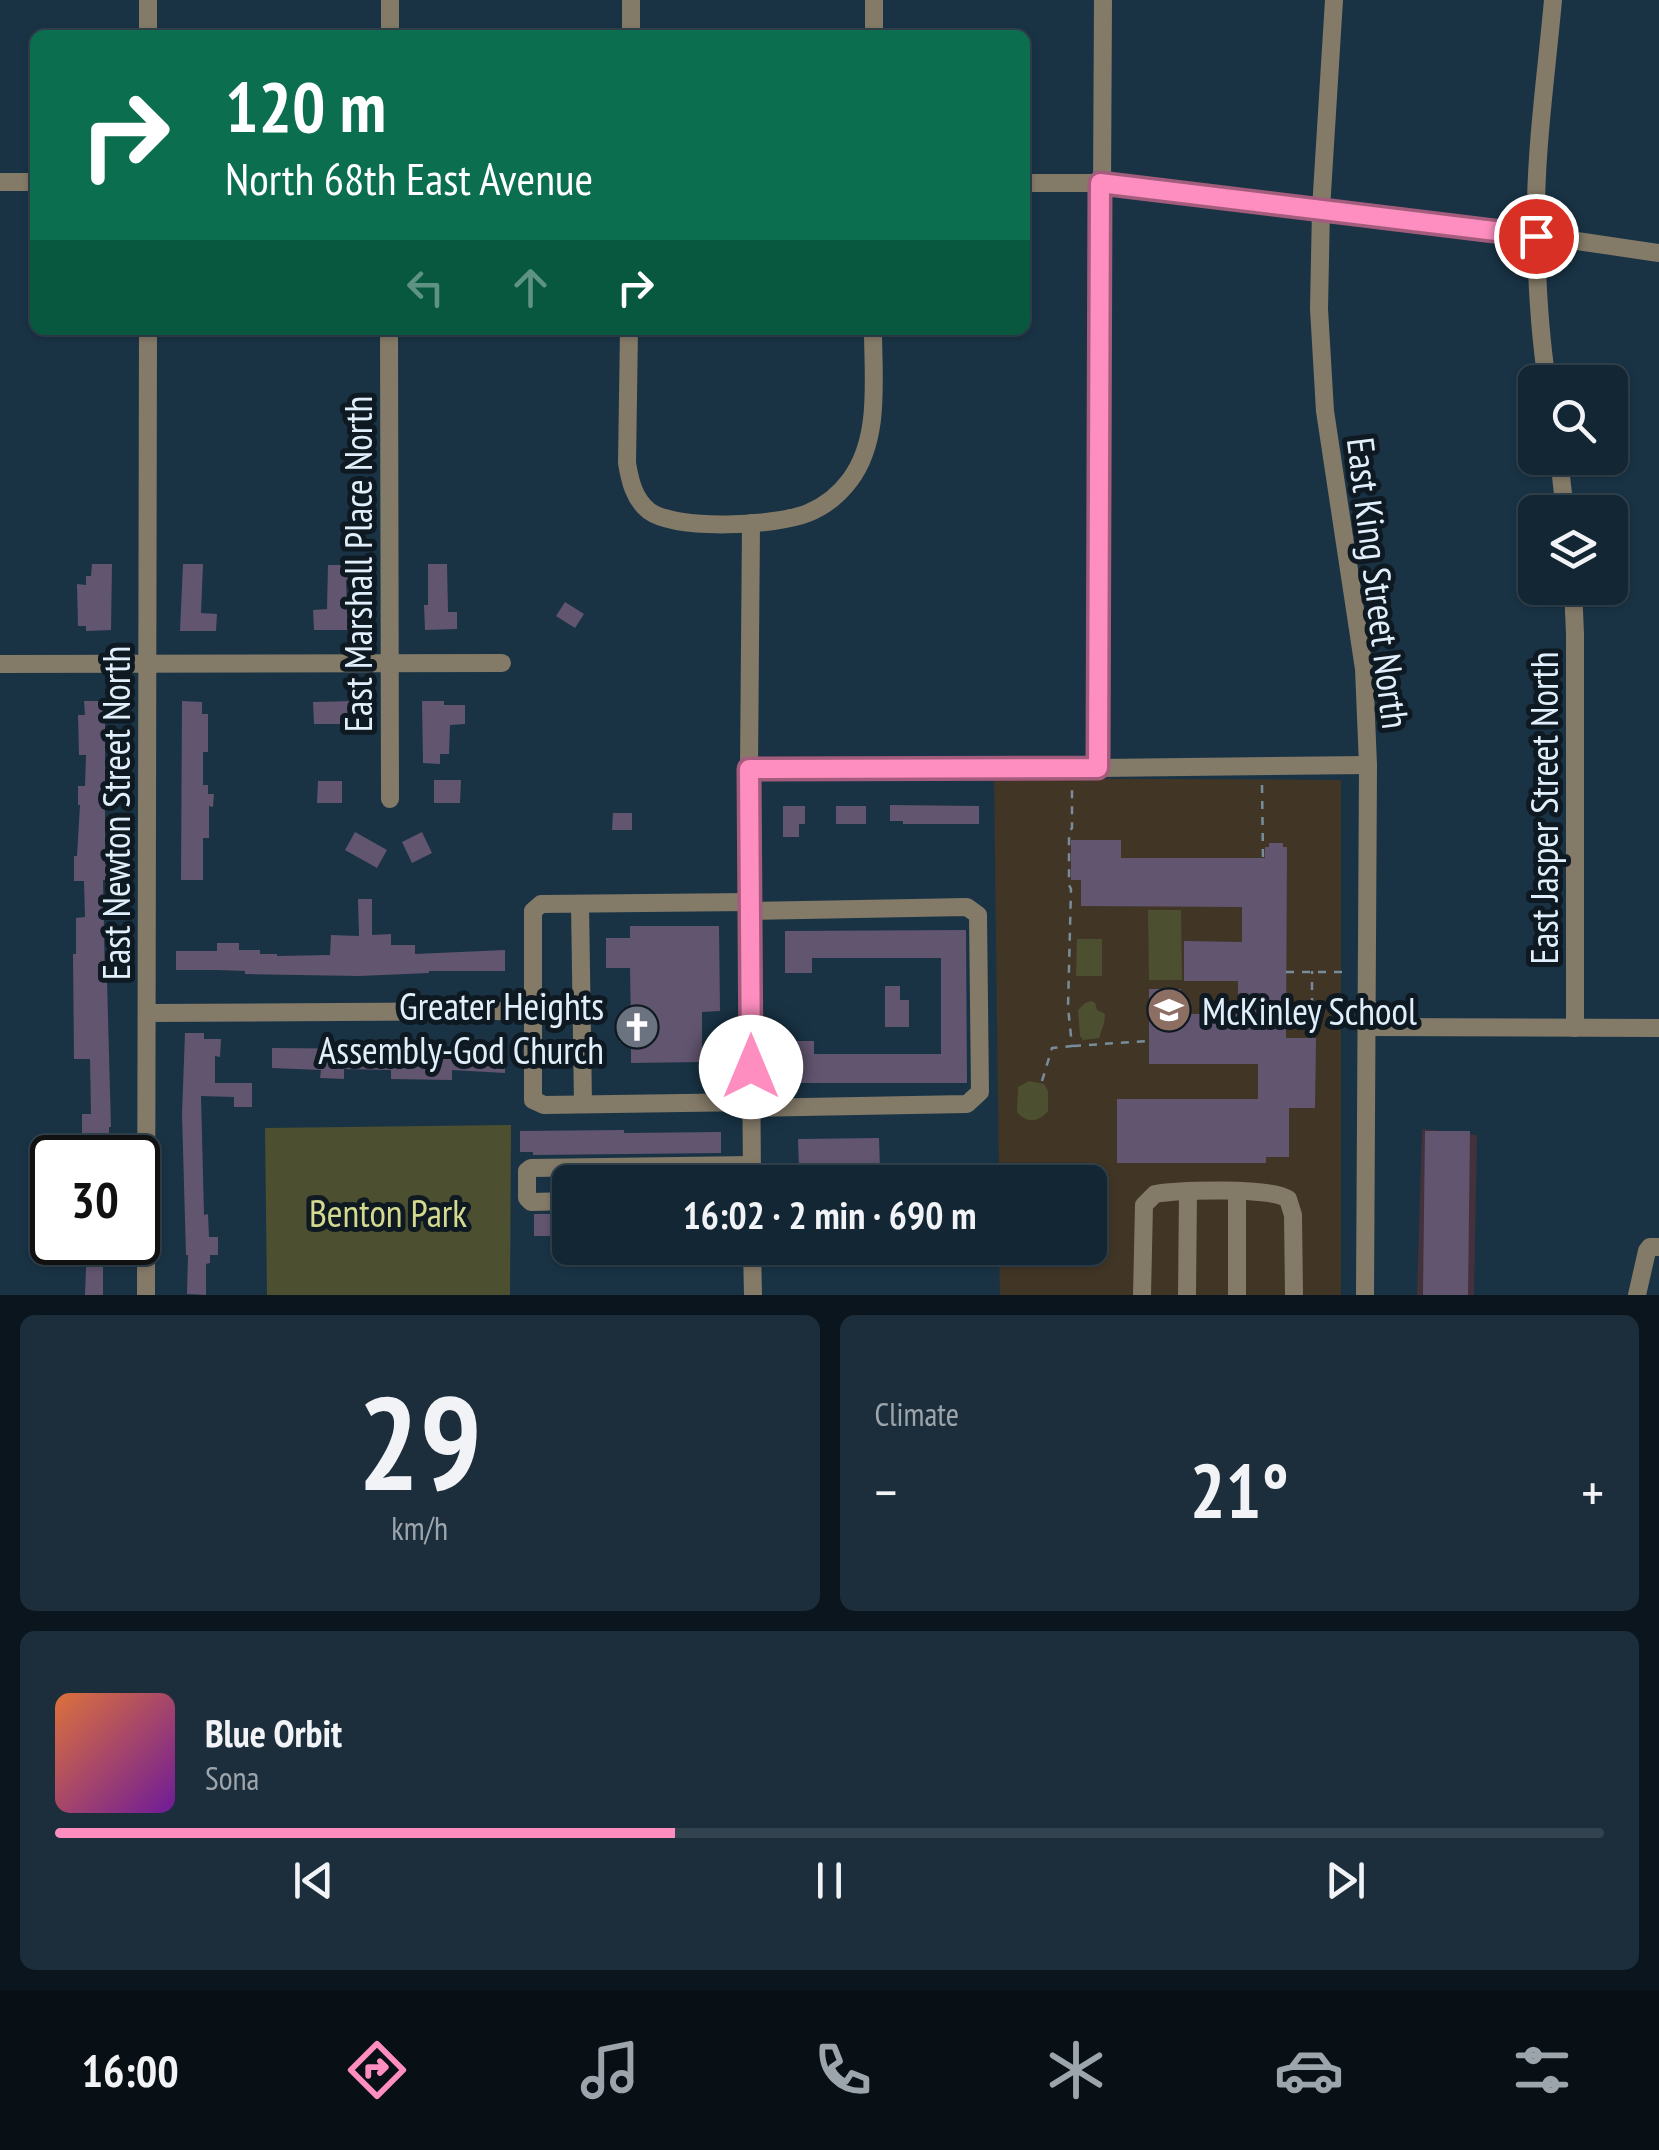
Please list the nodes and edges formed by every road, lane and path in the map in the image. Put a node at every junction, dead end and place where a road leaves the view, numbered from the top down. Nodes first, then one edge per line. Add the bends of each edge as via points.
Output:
1 (148, 0) edge
2 (390, 0) edge
3 (631, 0) edge
4 (874, 0) edge
5 (1102, 0) edge
6 (1334, 0) edge
7 (1553, 0) edge
8 (148, 30) edge
9 (390, 30) edge
10 (631, 30) edge
11 (874, 30) edge
12 (0, 182) edge
13 (30, 182) edge
14 (1030, 182) edge
15 (1100, 183) junction
16 (1321, 209) junction
17 (1536, 236) junction
18 (1659, 253) edge
19 (148, 335) edge
20 (389, 335) edge
21 (629, 335) edge
22 (873, 335) edge
23 (1545, 365) edge
24 (751, 523) junction
25 (1574, 605) edge
26 (502, 663) dead end
27 (0, 664) edge
28 (148, 664) junction
29 (389, 664) junction
30 (1368, 765) junction
31 (1262, 767) junction
32 (1072, 768) junction
33 (1098, 768) junction
34 (749, 769) junction
35 (390, 798) dead end
36 (1262, 858) dead end
37 (580, 904) junction
38 (750, 906) junction
39 (1286, 972) dead end
40 (1312, 972) junction
41 (1367, 972) junction
42 (533, 1011) junction
43 (148, 1013) junction
44 (1367, 1028) junction
45 (1575, 1028) junction
46 (1659, 1028) edge
47 (1312, 1038) dead end
48 (1148, 1041) dead end
49 (1072, 1046) junction
50 (1042, 1081) dead end
51 (583, 1103) junction
52 (752, 1105) junction
53 (754, 1165) edge
54 (552, 1169) edge
55 (1188, 1192) junction
56 (1238, 1192) junction
57 (552, 1201) edge
58 (1659, 1247) edge
59 (752, 1265) edge
60 (146, 1295) edge
61 (753, 1295) edge
62 (1142, 1295) edge
63 (1187, 1295) edge
64 (1238, 1295) edge
65 (1294, 1295) edge
66 (1365, 1295) edge
67 (1637, 1295) edge

1 - 8 street
2 - 9 street
3 - 10 street
4 - 11 street
5 - 15 street
6 - 16 street, East King Street North
7 - 17 street
12 - 13 street
14 - 15 street
15 - 16 street
15 - 33 street
16 - 17 street
16 - 30 street, East King Street North via 1325,412 1364,669
17 - 18 street
17 - 23 street
19 - 28 street, East Newton Street North
20 - 29 street, East Marshall Place North
21 - 24 street via 627,463 638,499 673,522
22 - 24 street via 872,422 852,478 836,497 805,515
24 - 34 street
25 - 45 street, East Jasper Street North
26 - 29 street
27 - 28 street
28 - 29 street
28 - 43 street, East Newton Street North
29 - 35 street, East Marshall Place North
30 - 31 street
30 - 41 street, East King Street North
31 - 33 street
31 - 36 path
32 - 33 street
32 - 34 street
32 - 49 path
34 - 38 street
37 - 38 street
37 - 42 street via 541,904 533,911
37 - 51 street
38 - 52 street
38 - 52 street via 967,906 978,916 980,1092 967,1104
39 - 40 path
40 - 41 path
40 - 47 path
41 - 44 street, East King Street North
42 - 43 street
42 - 51 street via 533,1100
43 - 60 street, East Newton Street North
44 - 45 street
44 - 66 street, East King Street North
45 - 46 street
48 - 49 path
49 - 50 path via 1052,1048
51 - 52 street
52 - 53 street
54 - 57 street via 530,1168 527,1198
55 - 56 street
55 - 62 street via 1155,1194 1144,1205
55 - 63 street
56 - 64 street
56 - 65 street via 1288,1199 1294,1214
58 - 67 street via 1647,1251
59 - 61 street

